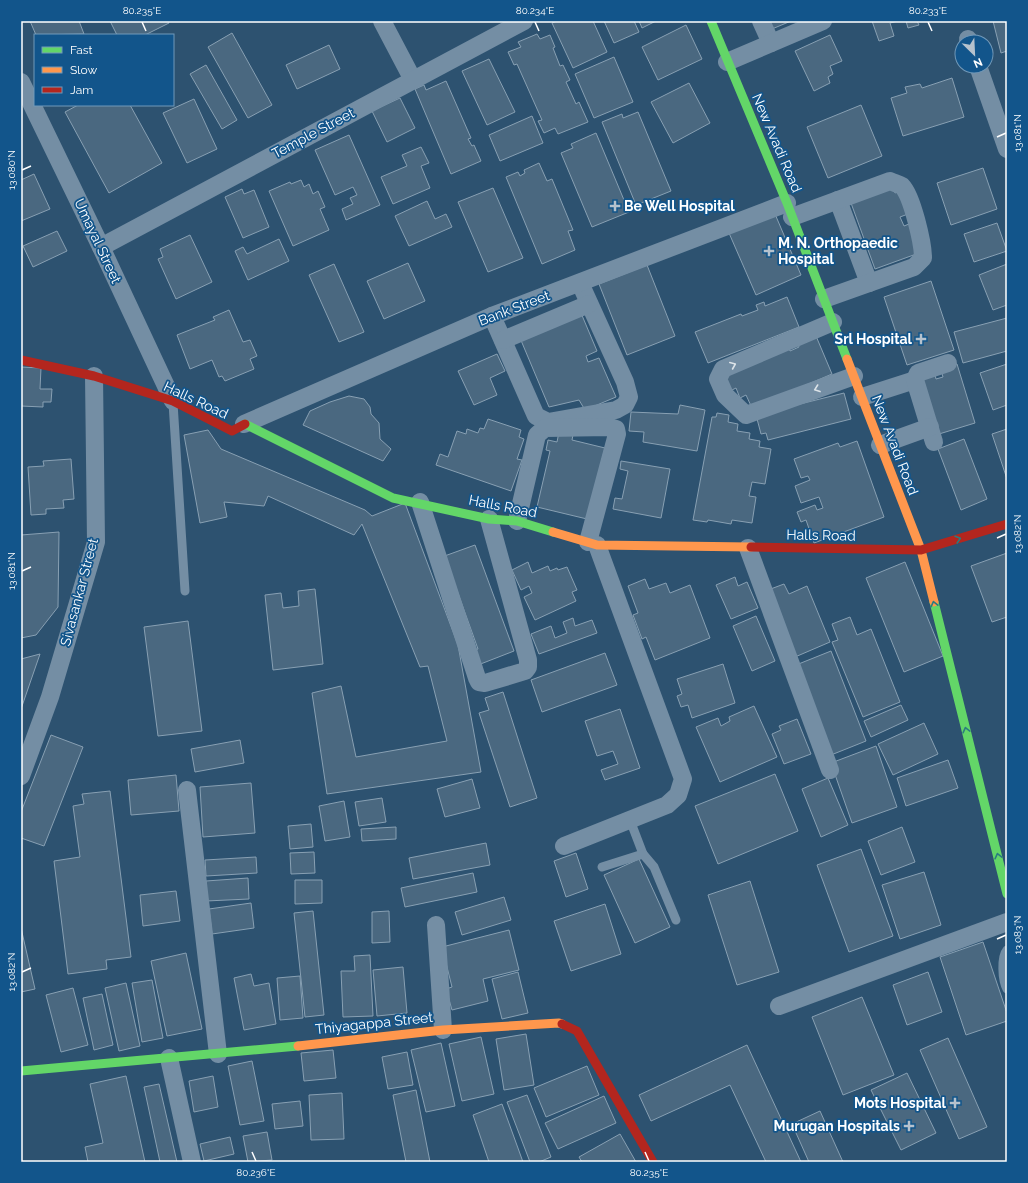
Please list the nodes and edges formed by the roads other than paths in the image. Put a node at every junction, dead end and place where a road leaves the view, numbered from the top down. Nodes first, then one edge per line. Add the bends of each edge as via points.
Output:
1 (382, 21) edge
2 (524, 21) edge
3 (711, 21) edge
4 (762, 21) edge
5 (823, 21) edge
6 (771, 43) junction
7 (727, 62) junction
8 (981, 74) edge
9 (413, 80) junction
10 (21, 82) edge
11 (1007, 149) edge
12 (838, 200) junction
13 (790, 210) junction
14 (101, 247) junction
15 (580, 283) junction
16 (869, 283) junction
17 (824, 299) junction
18 (535, 300) junction
19 (589, 304) junction
20 (492, 316) junction
21 (544, 322) junction
22 (833, 322) junction
23 (503, 340) junction
24 (21, 360) edge
25 (948, 363) dead end
26 (94, 376) junction
27 (854, 376) junction
28 (915, 380) junction
29 (862, 397) junction
30 (173, 401) junction
31 (244, 424) junction
32 (880, 445) junction
33 (420, 502) junction
34 (489, 519) junction
35 (517, 521) junction
36 (1007, 524) edge
37 (593, 543) junction
38 (748, 548) junction
39 (921, 550) junction
40 (185, 591) dead end
41 (830, 770) dead end
42 (21, 776) edge
43 (187, 790) dead end
44 (630, 820) junction
45 (564, 846) dead end
46 (643, 854) junction
47 (602, 867) dead end
48 (1007, 894) edge
49 (676, 920) dead end
50 (1007, 922) edge
51 (436, 925) dead end
52 (1007, 950) edge
53 (1007, 989) edge
54 (779, 1006) dead end
55 (443, 1030) junction
56 (218, 1054) junction
57 (169, 1058) junction
58 (21, 1071) edge
59 (192, 1162) edge
60 (653, 1162) edge

1 - 9 street
2 - 9 street, Temple Street
3 - 7 street, New Avadi Road
4 - 6 street
5 - 6 street
6 - 7 street
7 - 13 street, New Avadi Road
8 - 11 street
9 - 14 street, Temple Street
10 - 14 street, Umayal Street
12 - 13 street, Bank Street
12 - 16 street
12 - 16 street, Bank Street via 890,181 901,185 908,196 923,246 924,258 914,267
13 - 15 street, Bank Street
13 - 17 street, New Avadi Road
14 - 30 street, Umayal Street
15 - 18 street, Bank Street
15 - 19 street
16 - 17 street
17 - 22 street, New Avadi Road
18 - 20 street, Bank Street
18 - 21 street
19 - 21 street
19 - 23 street via 625,382 629,397 625,405 616,410 548,422 536,416
20 - 23 street
20 - 31 street, Bank Street
21 - 23 street
22 - 27 street, New Avadi Road
27 -> 22 street via 746,415 725,395 718,379 723,369
24 - 26 street, Halls Road
25 - 28 street via 918,373
26 - 30 street, Halls Road
26 - 42 street, Sivasankar Street via 96,542 50,697
27 - 29 street, New Avadi Road
28 - 29 street
28 - 32 street via 932,435
29 - 32 street, New Avadi Road
30 - 31 street, Halls Road via 232,431
30 - 40 lane
31 - 33 street, Halls Road via 393,498
32 - 39 street, New Avadi Road
33 - 34 street, Halls Road
33 - 34 street via 477,678 479,682 485,683 525,671 528,667
34 - 35 street, Halls Road
35 - 37 street, Halls Road
35 - 37 street via 537,434 545,428 616,429
39 -> 36 street, Halls Road
37 - 38 street, Halls Road
37 - 44 street via 683,779 678,795 666,805
38 - 39 street, Halls Road
38 - 41 street
48 -> 39 street, New Avadi Road
43 - 56 street
44 - 45 street
44 - 46 lane
46 - 47 lane
46 - 49 lane via 654,867
50 - 54 street
51 - 55 street
52 - 53 lane via 1004,954 1004,983
55 - 56 street, Thiyagappa Street
55 - 60 street, Thiyagappa Street via 559,1022 577,1031
56 - 57 street, Thiyagappa Street
57 - 58 street, Thiyagappa Street
57 - 59 street

